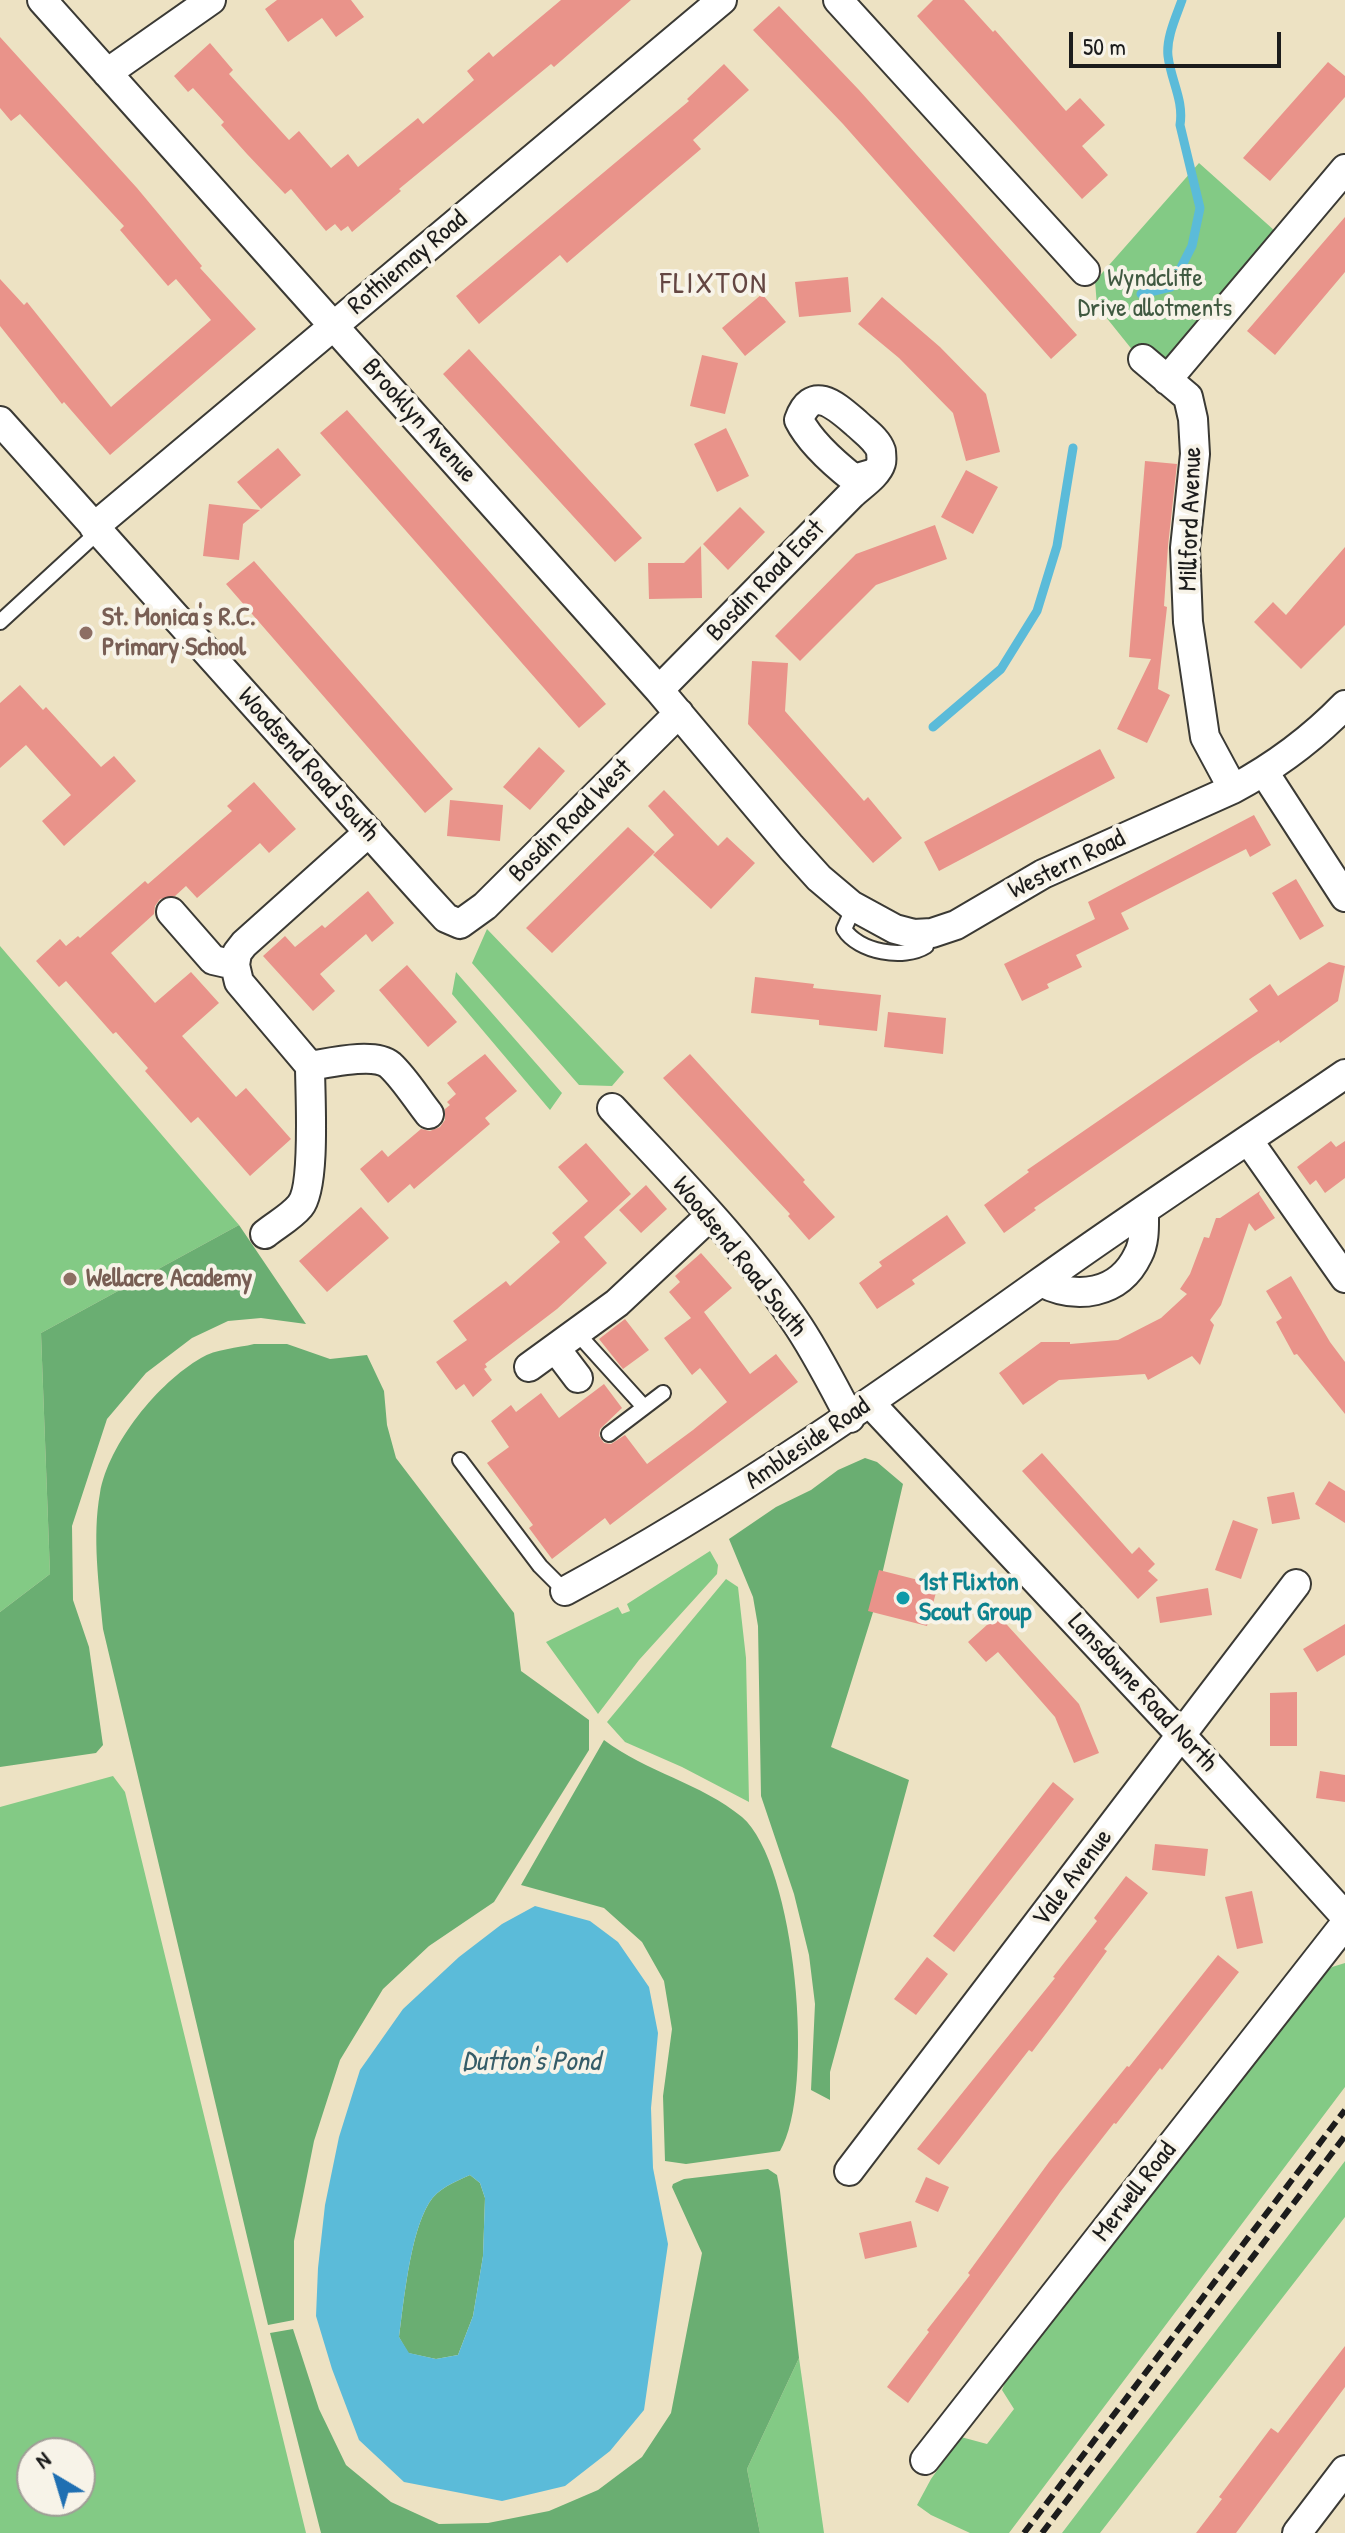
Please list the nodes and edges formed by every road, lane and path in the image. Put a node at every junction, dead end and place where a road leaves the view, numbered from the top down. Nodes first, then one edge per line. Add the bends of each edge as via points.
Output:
1 (42, 0) edge
2 (211, 0) edge
3 (722, 0) edge
4 (838, 0) edge
5 (107, 73) junction
6 (1345, 169) edge
7 (1085, 271) dead end
8 (334, 326) junction
9 (1143, 359) dead end
10 (1167, 380) junction
11 (0, 421) edge
12 (875, 473) dead end
13 (96, 529) junction
14 (0, 622) edge
15 (659, 690) junction
16 (1345, 705) edge
17 (679, 713) junction
18 (1264, 772) junction
19 (1233, 789) junction
20 (369, 832) junction
21 (791, 847) joint
22 (1345, 897) edge
23 (171, 912) dead end
24 (460, 924) joint
25 (235, 965) junction
26 (310, 1066) junction
27 (1345, 1074) edge
28 (612, 1108) dead end
29 (429, 1114) dead end
30 (1248, 1140) junction
31 (1144, 1211) junction
32 (711, 1215) junction
33 (265, 1234) dead end
34 (1345, 1278) edge
35 (1041, 1282) junction
36 (566, 1341) junction
37 (529, 1367) dead end
38 (578, 1378) dead end
39 (663, 1393) dead end
40 (644, 1407) junction
41 (860, 1410) junction
42 (609, 1434) dead end
43 (460, 1460) dead end
44 (1296, 1584) dead end
45 (565, 1591) joint
46 (1182, 1736) junction
47 (1345, 1916) edge
48 (1345, 1924) edge
49 (849, 2171) dead end
50 (925, 2460) dead end
51 (1345, 2470) edge
52 (1297, 2533) edge

1 - 5 street, Brooklyn Avenue
2 - 5 street
3 - 8 street, Rothiemay Road
4 - 7 street
5 - 8 street, Brooklyn Avenue
6 - 10 street
8 - 13 street, Rothiemay Road
8 - 15 street, Brooklyn Avenue
9 - 10 street, Millford Avenue
10 - 19 street, Millford Avenue via 1188,397 1193,419 1195,454 1185,548 1188,622 1205,737
11 - 13 street, Woodsend Road South
12 - 15 street, Bosdin Road East
13 - 14 lane
13 - 20 street, Woodsend Road South
15 - 17 street, Brooklyn Avenue
16 - 18 street, Western Road
17 - 21 street, Brooklyn Avenue
17 - 24 street, Bosdin Road West via 485,906
18 - 19 street, Western Road
18 - 22 street
19 - 21 street, Western Road via 1043,874 956,925 928,934 895,929 854,907
20 - 24 street, Woodsend Road South via 446,918
20 - 25 street via 244,944
23 - 25 street via 213,960
25 - 26 street via 239,982
26 - 29 street via 370,1059 387,1063
26 - 33 street via 305,1198
27 - 30 street, Ambleside Road
28 - 32 street, Woodsend Road South
30 - 31 street, Ambleside Road
30 - 34 street
31 - 35 street, Ambleside Road
31 - 35 street via 1139,1255 1117,1281 1079,1293
32 - 36 street via 617,1303
32 - 41 street, Woodsend Road South
35 - 41 street, Ambleside Road
36 - 37 street
36 - 38 street
36 - 40 lane
39 - 40 lane
40 - 42 lane
41 - 45 street, Ambleside Road via 710,1509
41 - 46 street, Lansdowne Road North
43 - 45 lane
44 - 46 street, Vale Avenue
46 - 47 street, Lansdowne Road North
46 - 49 street, Vale Avenue
48 - 50 street, Merwell Road
51 - 52 street

